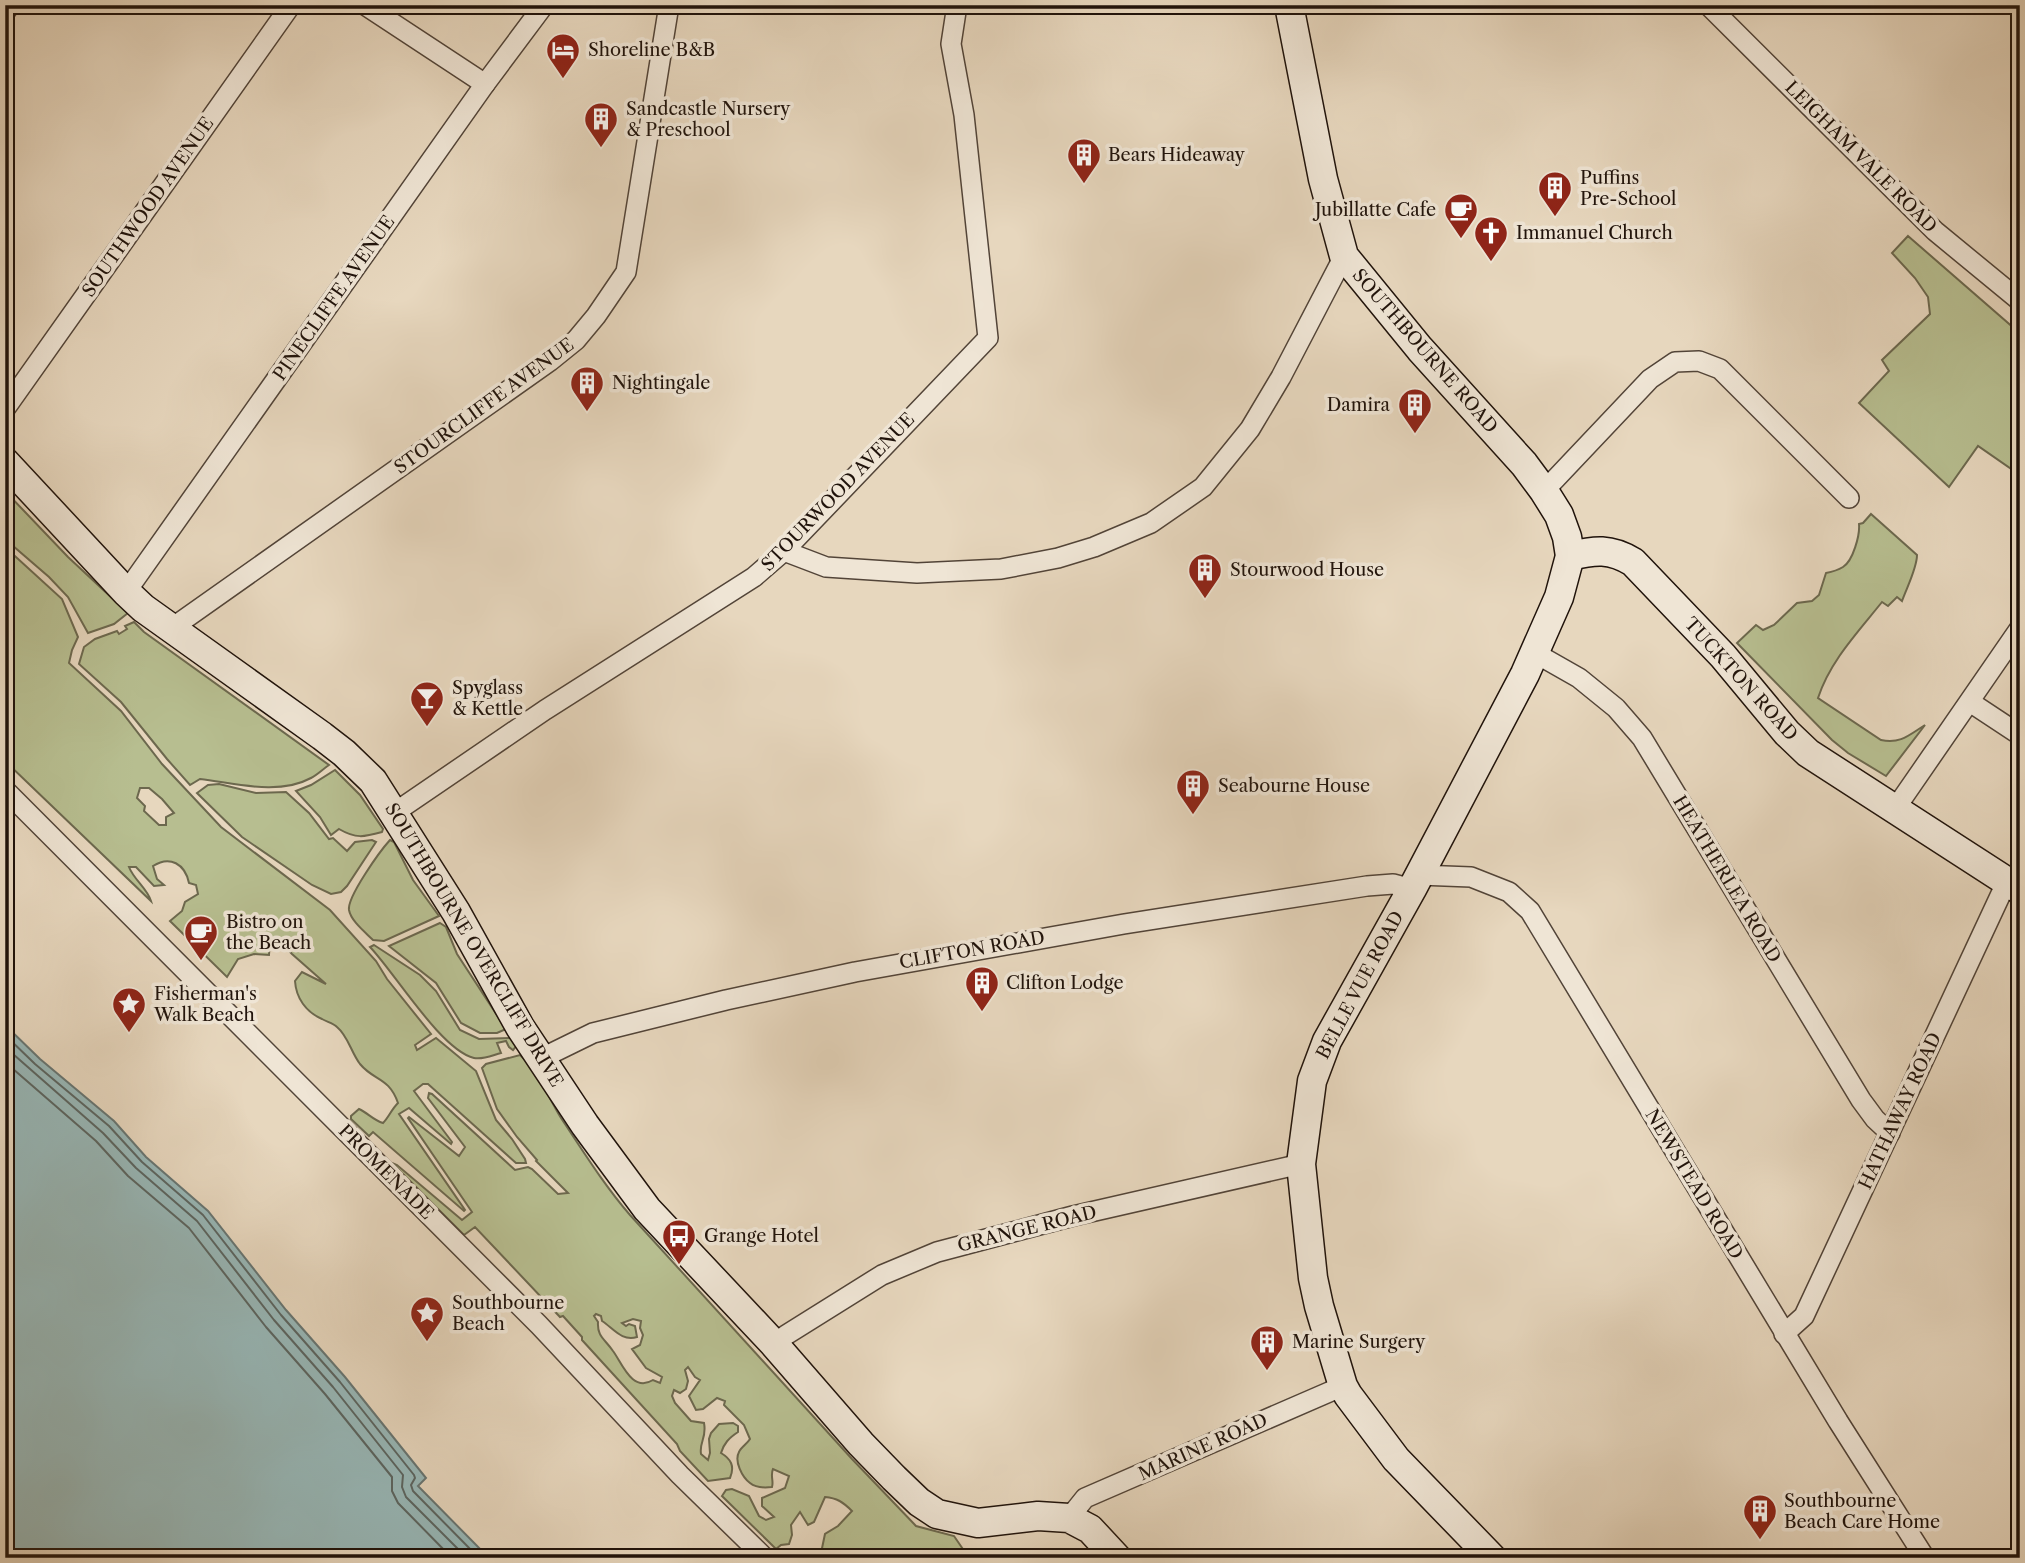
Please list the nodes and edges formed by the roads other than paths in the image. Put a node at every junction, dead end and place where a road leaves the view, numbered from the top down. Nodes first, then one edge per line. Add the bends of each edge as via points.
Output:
1 (10, 5) edge
2 (291, 5) edge
3 (365, 5) edge
4 (544, 5) edge
5 (669, 5) edge
6 (957, 5) edge
7 (1708, 5) edge
8 (1293, 6) edge
9 (5, 12) edge
10 (485, 84) junction
11 (1344, 256) junction
12 (2020, 301) edge
13 (5, 409) edge
14 (5, 462) edge
15 (1544, 491) junction
16 (1849, 498) dead end
17 (785, 551) junction
18 (1570, 556) junction
19 (126, 592) junction
20 (172, 628) junction
21 (2020, 628) edge
22 (1535, 653) junction
23 (1969, 702) junction
24 (2020, 735) edge
25 (5, 790) edge
26 (1895, 809) junction
27 (394, 813) junction
28 (1415, 882) junction
29 (2013, 885) edge
30 (542, 1058) junction
31 (1890, 1133) junction
32 (1301, 1164) junction
33 (1784, 1334) junction
34 (774, 1344) junction
35 (1343, 1386) junction
36 (1069, 1518) junction
37 (765, 1558) edge
38 (1117, 1558) edge
39 (1492, 1558) edge
40 (1925, 1558) edge

1 - 9 street
2 - 13 street, SOUTHWOOD AVENUE
3 - 10 street
4 - 10 street, PINECLIFFE AVENUE
5 - 20 street, STOURCLIFFE AVENUE via 626,272 596,316 550,361
6 - 17 street, STOURWOOD AVENUE via 951,44 964,115 988,338
7 - 12 street, LEIGHAM VALE ROAD via 1935,231
8 - 11 street, SOUTHBOURNE ROAD via 1321,168
10 - 19 street, PINECLIFFE AVENUE
11 - 15 street, SOUTHBOURNE ROAD
11 - 17 street via 1250,429 1203,487 1151,523 1094,547 1001,569 916,573 826,567
14 - 19 street, SOUTHBOURNE OVERCLIFF DRIVE
15 - 16 street via 1650,379 1675,362 1699,361 1720,369
15 - 18 street, SOUTHBOURNE ROAD via 1559,515
17 - 27 street, STOURWOOD AVENUE via 754,577
18 - 22 street, BELLE VUE ROAD via 1559,597
18 - 26 street, TUCKTON ROAD via 1595,550 1619,553 1633,562 1808,754
19 - 20 street, SOUTHBOURNE OVERCLIFF DRIVE
20 - 27 street, SOUTHBOURNE OVERCLIFF DRIVE via 344,753 373,781
21 - 23 street
22 - 28 street, BELLE VUE ROAD
22 - 31 street, HEATHERLEA ROAD via 1607,700 1642,738 1861,1100
23 - 24 street
23 - 26 street
25 - 37 street, PROMENADE
26 - 29 street, TUCKTON ROAD
27 - 30 street, SOUTHBOURNE OVERCLIFF DRIVE
28 - 30 street, CLIFTON ROAD via 1098,928 855,972 593,1033
28 - 32 street, BELLE VUE ROAD via 1327,1041 1312,1081
28 - 33 street, NEWSTEAD ROAD via 1471,877 1509,892 1530,911
29 - 31 street, HATHAWAY ROAD
30 - 34 street, SOUTHBOURNE OVERCLIFF DRIVE via 647,1209
31 - 33 street, HATHAWAY ROAD via 1804,1316
32 - 34 street, GRANGE ROAD via 937,1252 882,1275
32 - 35 street, BELLE VUE ROAD via 1313,1278
33 - 40 street, NEWSTEAD ROAD
34 - 36 street, SOUTHBOURNE OVERCLIFF DRIVE via 886,1470 937,1514 978,1523 1038,1516
35 - 36 street, MARINE ROAD via 1085,1499
35 - 39 street, BELLE VUE ROAD via 1396,1459
36 - 38 street via 1090,1529

